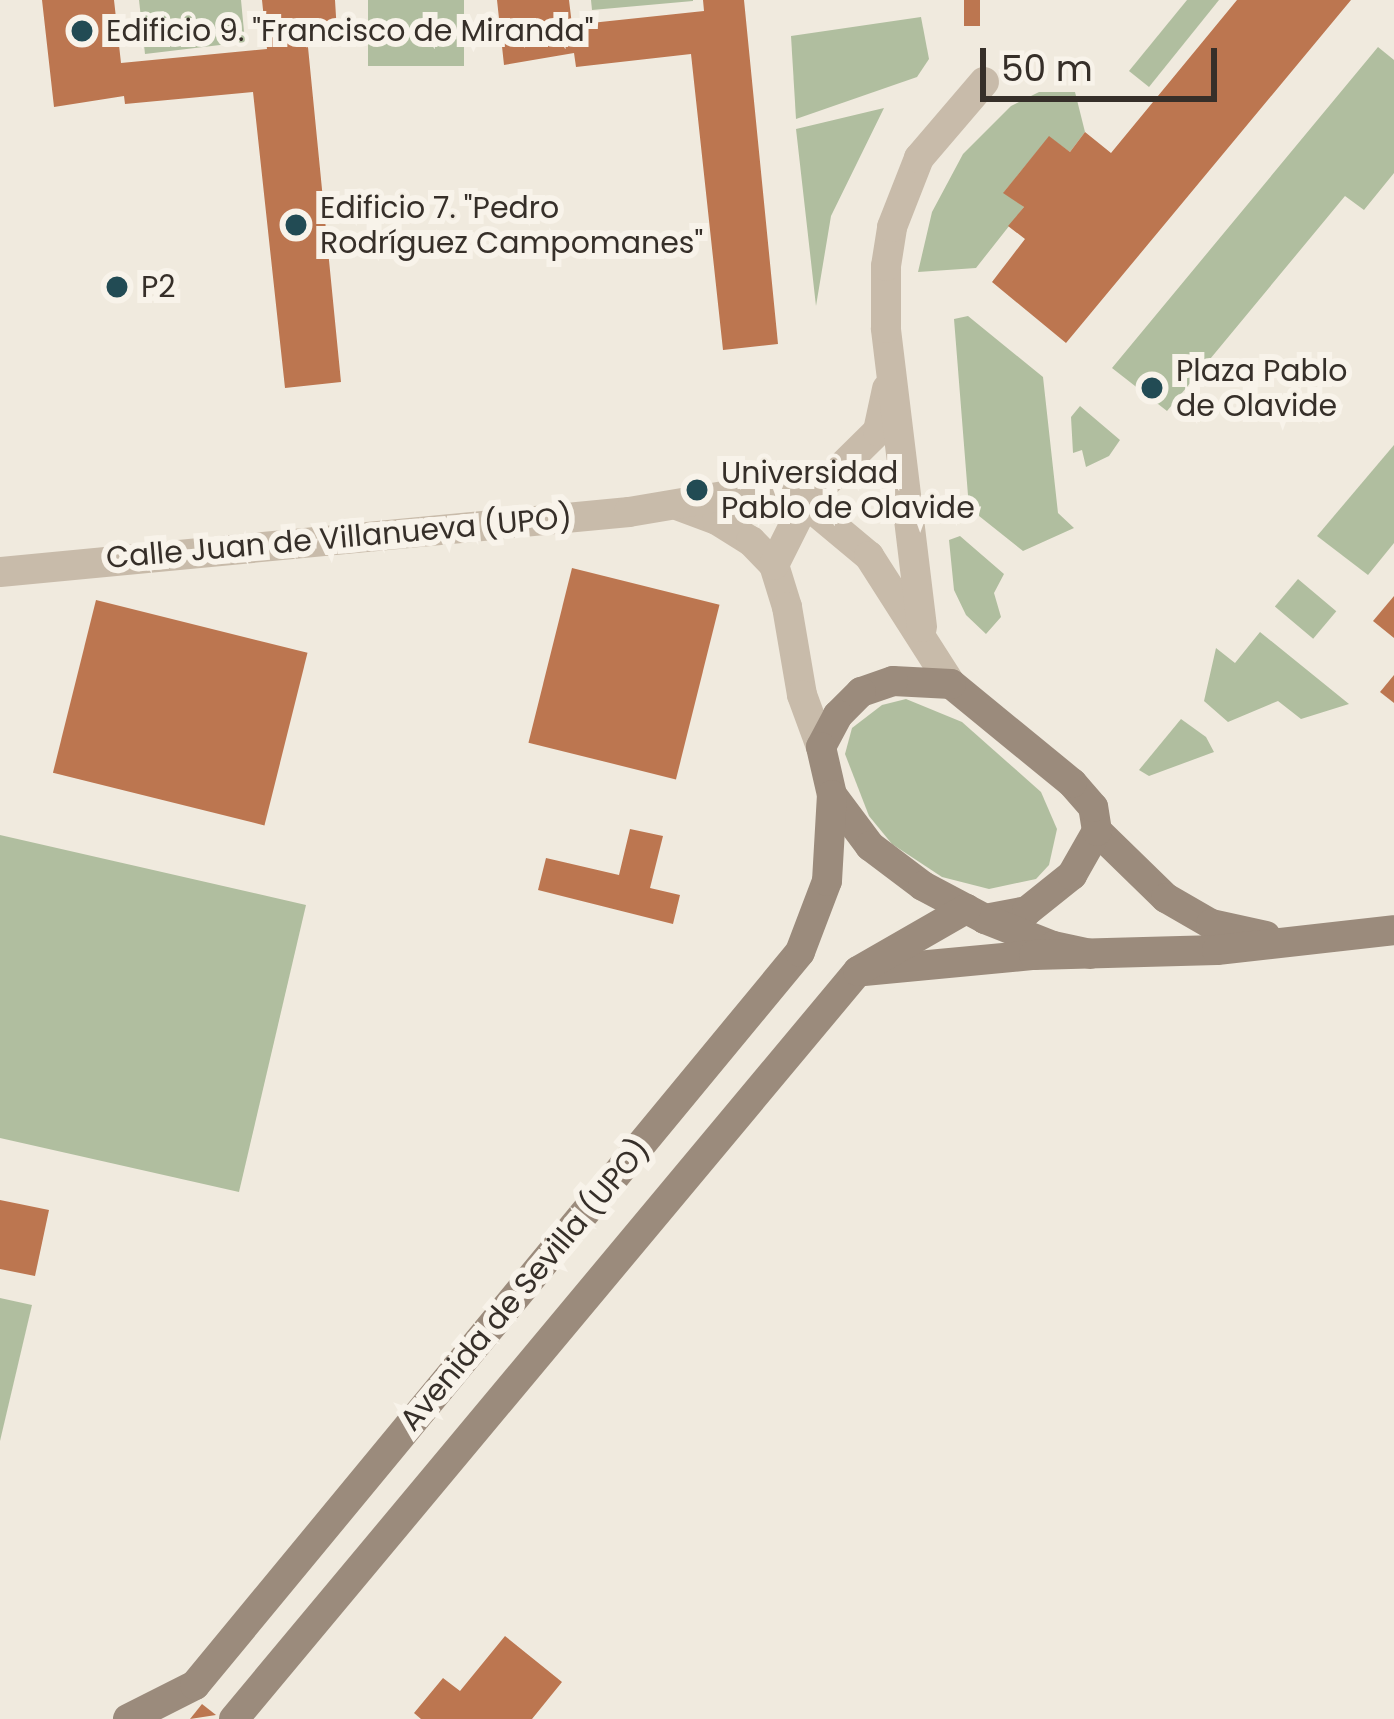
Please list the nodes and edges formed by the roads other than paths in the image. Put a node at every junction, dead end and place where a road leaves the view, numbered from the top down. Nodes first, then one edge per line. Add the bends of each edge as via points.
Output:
1 (984, 82) dead end
2 (891, 353) junction
3 (805, 503) junction
4 (679, 506) junction
5 (774, 565) junction
6 (0, 572) edge
7 (922, 633) junction
8 (951, 685) junction
9 (820, 747) junction
10 (832, 795) junction
11 (1096, 831) junction
12 (976, 914) junction
13 (1394, 930) edge
14 (1284, 939) junction
15 (1090, 954) junction
16 (858, 971) junction
17 (128, 1719) edge
18 (234, 1719) edge

1 - 2 street via 937,131 905,184 886,266
2 - 3 street via 878,431
2 - 7 street
3 - 4 street, Calle Juan de Villanueva (UPO) via 741,494
3 - 5 street
3 - 7 street via 869,556
4 - 5 street via 717,520
4 - 6 street, Calle Juan de Villanueva (UPO)
5 - 9 street
7 - 8 street
8 - 9 street via 893,681 861,692
8 - 11 street via 1072,783 1093,807
9 - 10 street
10 - 12 street via 895,868
10 - 17 street, Avenida de Sevilla (UPO) via 826,881 800,952 195,1685
11 - 12 street via 1050,897 1027,911
11 - 14 street via 1166,898 1211,924
12 - 15 street
12 - 16 street, Avenida de Sevilla (UPO)
13 - 14 street
14 - 15 street
15 - 16 street
16 - 18 street, Avenida de Sevilla (UPO)

